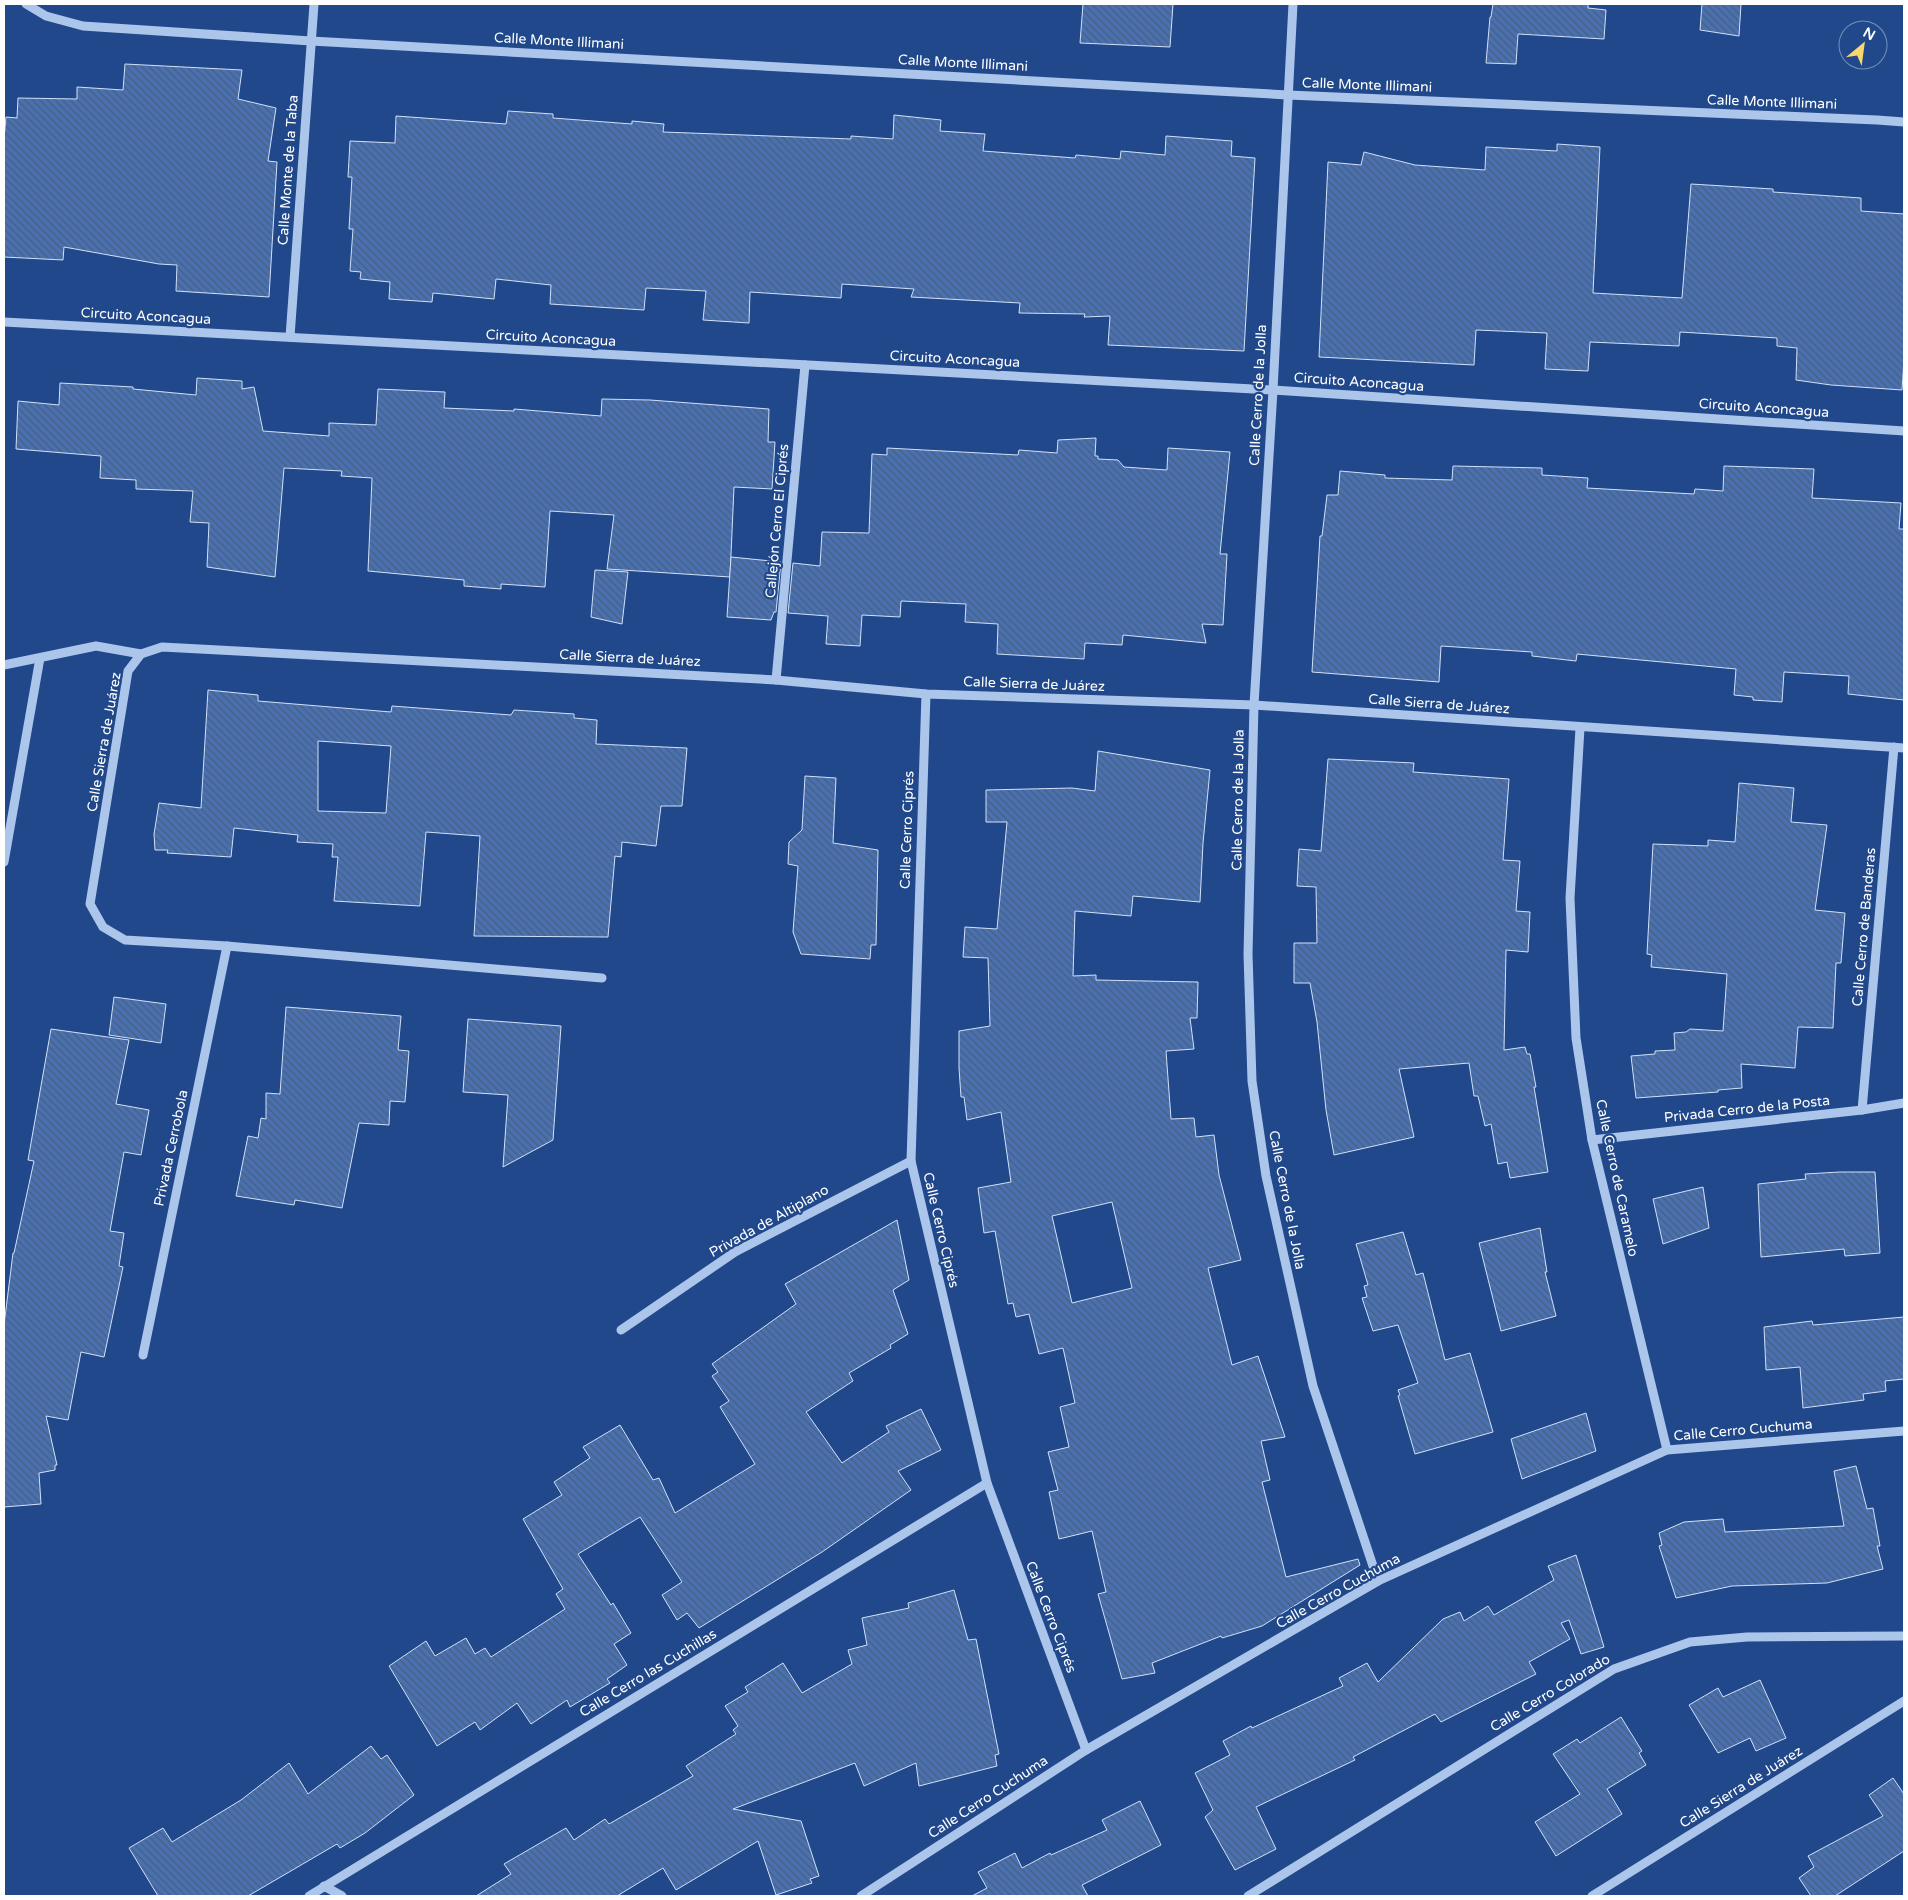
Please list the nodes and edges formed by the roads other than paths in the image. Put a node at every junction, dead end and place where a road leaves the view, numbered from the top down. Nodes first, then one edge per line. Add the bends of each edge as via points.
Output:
1 (26, 4) edge
2 (314, 4) edge
3 (1293, 4) edge
4 (311, 40) junction
5 (1288, 95) junction
6 (1904, 122) edge
7 (4, 322) edge
8 (290, 338) junction
9 (805, 365) junction
10 (1273, 390) junction
11 (1904, 430) edge
12 (141, 654) junction
13 (40, 658) junction
14 (4, 665) edge
15 (776, 680) junction
16 (926, 694) junction
17 (1254, 705) junction
18 (1580, 728) junction
19 (1894, 747) junction
20 (1904, 748) edge
21 (4, 862) edge
22 (227, 946) junction
23 (602, 978) dead end
24 (1904, 1103) edge
25 (1862, 1110) junction
26 (1592, 1140) junction
27 (911, 1161) junction
28 (621, 1330) dead end
29 (143, 1355) dead end
30 (1904, 1431) edge
31 (1668, 1450) junction
32 (986, 1483) junction
33 (1378, 1581) junction
34 (1904, 1636) edge
35 (1904, 1701) edge
36 (1086, 1750) junction
37 (324, 1886) junction
38 (309, 1896) edge
39 (342, 1896) edge
40 (861, 1896) edge
41 (1248, 1896) edge
42 (1592, 1896) edge

1 - 4 street, Calle Monte Illimani via 46,16 83,26
2 - 4 street, Calle Monte de la Taba
3 - 5 street, Calle Cerro de la Jolla
4 - 5 street, Calle Monte Illimani
4 - 8 street, Calle Monte de la Taba
5 - 6 street, Calle Monte Illimani
5 - 10 street, Calle Cerro de la Jolla
7 - 8 street, Circuito Aconcagua
8 - 9 street, Circuito Aconcagua
9 - 10 street, Circuito Aconcagua
9 - 15 street, Callejón Cerro El Ciprés
10 - 11 street, Circuito Aconcagua
10 - 17 street, Calle Cerro de la Jolla
12 - 13 street via 96,646
12 - 15 street, Calle Sierra de Juárez via 162,647
12 - 22 street, Calle Sierra de Juárez via 128,671 90,904 102,927 125,940
13 - 14 street
13 - 21 street
15 - 16 street, Calle Sierra de Juárez
16 - 17 street, Calle Sierra de Juárez
16 - 27 street, Calle Cerro Ciprés
17 - 18 street, Calle Sierra de Juárez
17 - 33 street, Calle Cerro de la Jolla via 1248,954 1252,1081 1266,1176 1313,1386
18 - 19 street, Calle Sierra de Juárez
18 - 26 street, Calle Cerro de Caramelo via 1570,898 1576,1038
19 - 20 street, Calle Sierra de Juárez
19 - 25 street, Calle Cerro de Banderas
22 - 23 street, Calle Sierra de Juárez
22 - 29 street, Privada Cerrobola
24 - 25 street, Privada Cerro de la Posta
25 - 26 street, Privada Cerro de la Posta
26 - 31 street, Calle Cerro de Caramelo
27 - 28 street, Privada de Altiplano via 735,1252
27 - 32 street, Calle Cerro Ciprés
30 - 31 street, Calle Cerro Cuchuma
31 - 33 street, Calle Cerro Cuchuma
32 - 36 street, Calle Cerro Ciprés
32 - 37 street, Calle Cerro las Cuchillas
33 - 36 street, Calle Cerro Cuchuma
34 - 41 street, Calle Cerro Colorado via 1690,1642 1614,1669
35 - 42 street, Calle Sierra de Juárez
36 - 40 street, Calle Cerro Cuchuma
37 - 38 street, Calle Cerro las Cuchillas
37 - 39 street

